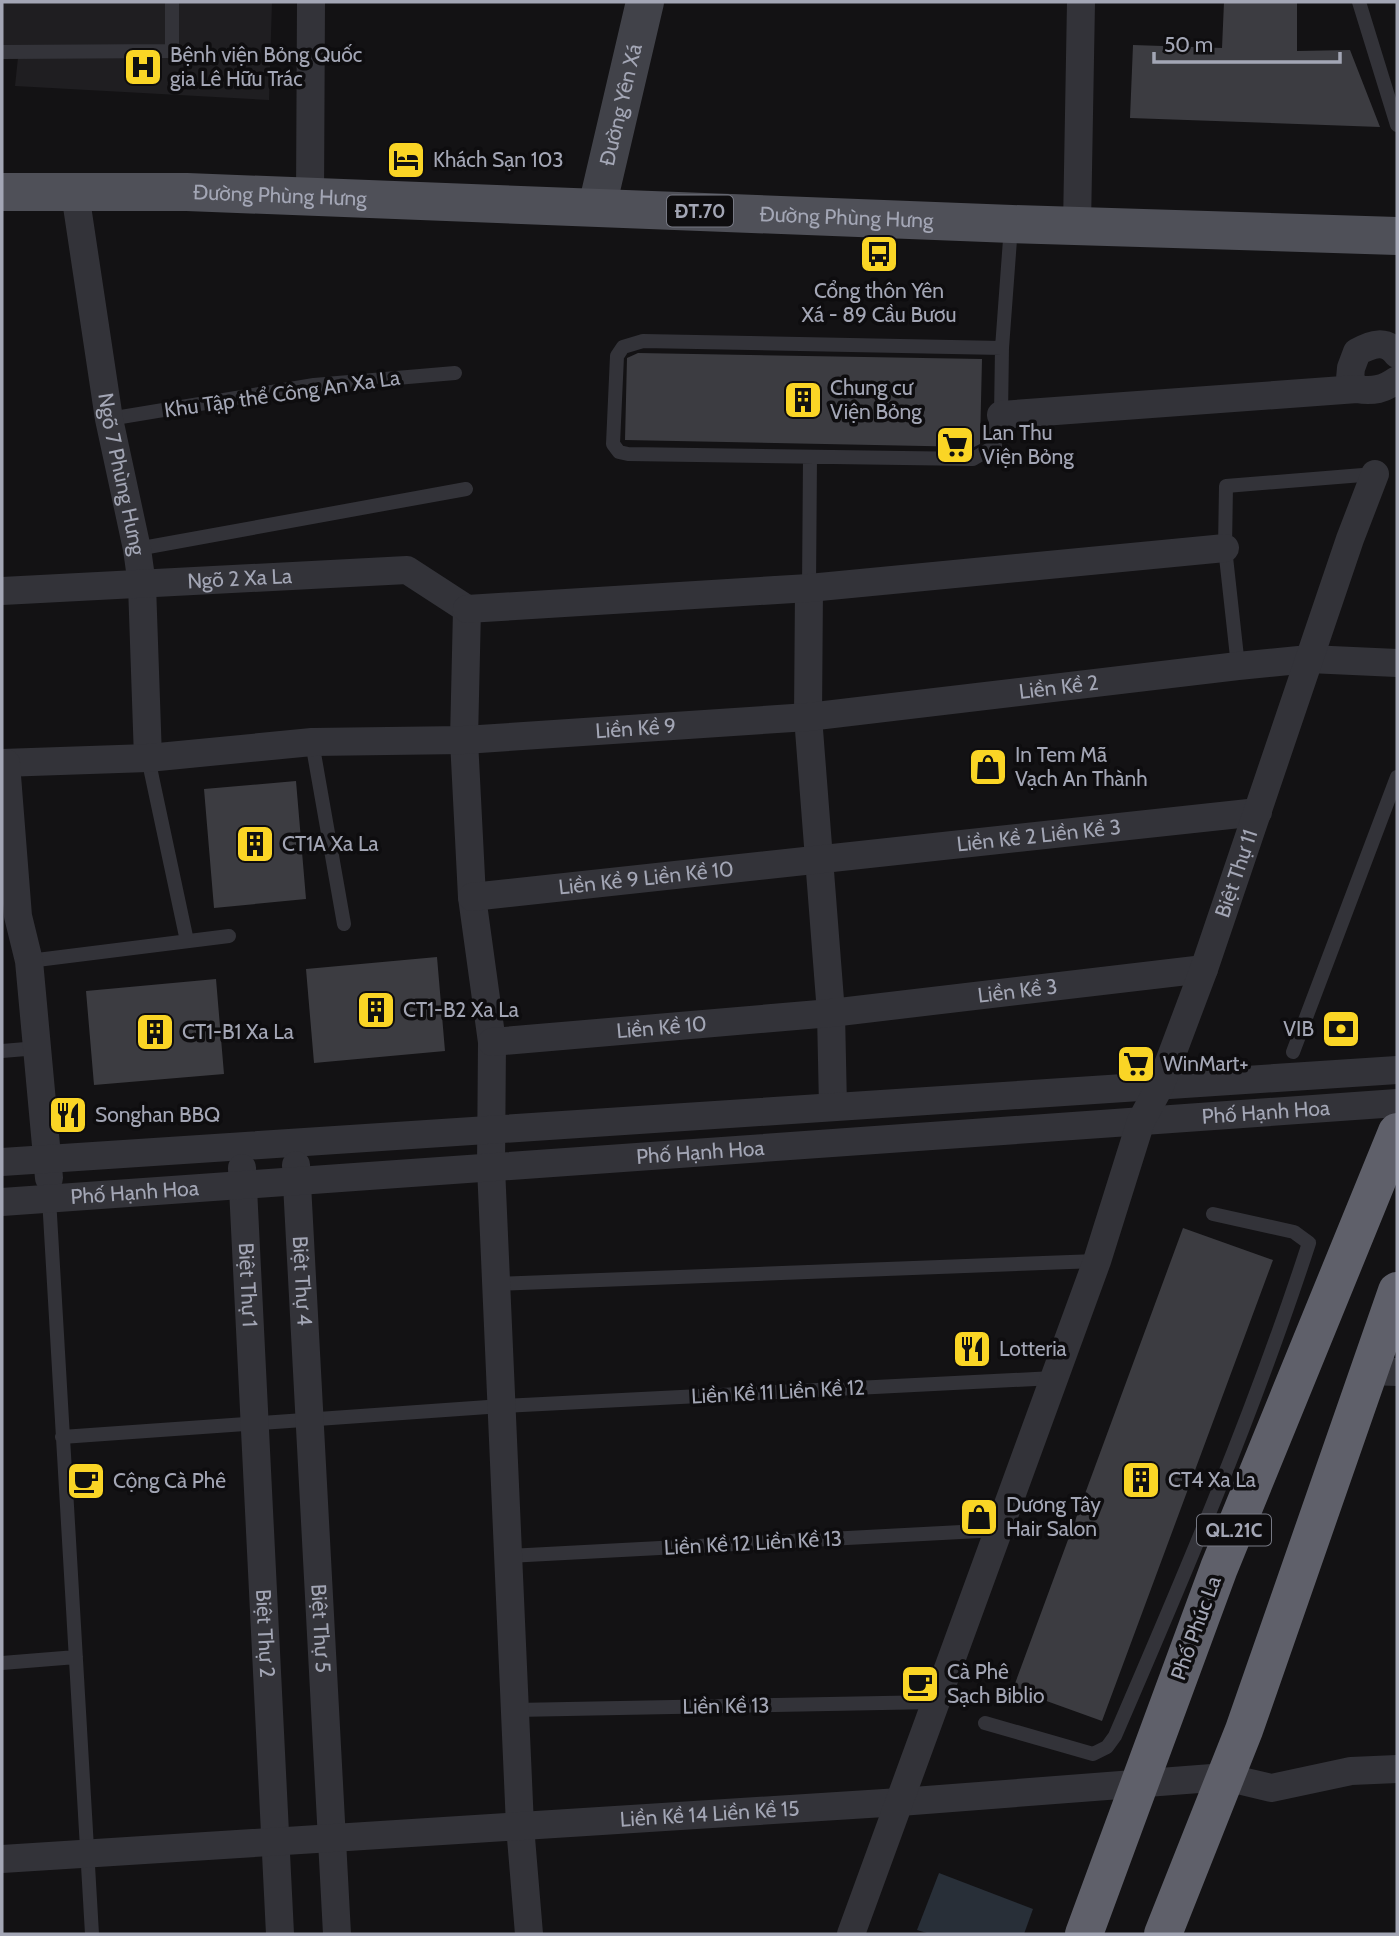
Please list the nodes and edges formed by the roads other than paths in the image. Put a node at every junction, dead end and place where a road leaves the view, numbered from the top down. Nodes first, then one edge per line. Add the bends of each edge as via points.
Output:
1 (172, 2) edge
2 (311, 2) edge
3 (645, 2) edge
4 (1081, 2) edge
5 (1359, 2) edge
6 (2, 52) edge
7 (1397, 125) edge
8 (2, 192) edge
9 (75, 193) junction
10 (310, 198) junction
11 (597, 207) junction
12 (1012, 224) junction
13 (1077, 226) junction
14 (1397, 236) edge
15 (1002, 348) junction
16 (1397, 354) edge
17 (455, 373) dead end
18 (1397, 380) edge
19 (1357, 389) junction
20 (1002, 415) junction
21 (109, 419) junction
22 (810, 457) junction
23 (1375, 474) joint
24 (466, 489) dead end
25 (1225, 548) junction
26 (137, 549) junction
27 (142, 584) junction
28 (808, 588) junction
29 (2, 591) edge
30 (467, 609) junction
31 (1309, 659) junction
32 (1397, 663) edge
33 (1238, 666) junction
34 (808, 717) junction
35 (464, 740) junction
36 (312, 742) junction
37 (148, 758) junction
38 (4, 763) edge
39 (1397, 777) edge
40 (1258, 812) junction
41 (820, 859) junction
42 (472, 897) junction
43 (10, 916) edge
44 (344, 924) dead end
45 (229, 936) dead end
46 (187, 941) junction
47 (29, 961) junction
48 (1205, 969) junction
49 (831, 1013) junction
50 (492, 1042) junction
51 (38, 1048) junction
52 (2, 1051) edge
53 (1293, 1052) dead end
54 (1397, 1070) edge
55 (1160, 1086) junction
56 (1397, 1103) edge
57 (833, 1107) junction
58 (1141, 1121) junction
59 (490, 1130) junction
60 (1397, 1132) edge
61 (295, 1143) junction
62 (242, 1147) junction
63 (49, 1159) junction
64 (2, 1163) edge
65 (491, 1167) junction
66 (296, 1181) junction
67 (243, 1184) junction
68 (49, 1198) junction
69 (2, 1202) edge
70 (1213, 1214) dead end
71 (1097, 1261) junction
72 (496, 1284) junction
73 (1397, 1291) edge
74 (1383, 1371) edge
75 (1054, 1378) junction
76 (502, 1406) junction
77 (309, 1418) junction
78 (255, 1423) junction
79 (62, 1437) junction
80 (1227, 1510) junction
81 (999, 1531) junction
82 (508, 1556) junction
83 (76, 1657) junction
84 (2, 1663) edge
85 (936, 1702) junction
86 (515, 1710) junction
87 (985, 1723) dead end
88 (1397, 1769) edge
89 (1225, 1777) junction
90 (1139, 1783) junction
91 (900, 1801) junction
92 (520, 1826) junction
93 (332, 1838) junction
94 (276, 1842) junction
95 (87, 1854) junction
96 (2, 1859) edge
97 (92, 1934) edge
98 (280, 1934) edge
99 (337, 1934) edge
100 (529, 1934) edge
101 (851, 1934) edge
102 (1084, 1934) edge
103 (1163, 1934) edge

1 - 6 lane via 172,51
2 - 10 street
3 - 11 street, Đường Yên Xá
4 - 13 street
5 - 7 lane
8 - 9 main road, Đường Phùng Hưng / ĐT.70
9 - 10 main road, Đường Phùng Hưng / ĐT.70
9 - 21 street, Ngõ 7 Phùng Hưng
10 - 11 main road, Đường Phùng Hưng / ĐT.70
11 - 12 main road, Đường Phùng Hưng / ĐT.70
12 - 13 main road, Đường Phùng Hưng / ĐT.70
12 - 15 lane
13 - 14 main road, Đường Phùng Hưng / ĐT.70
15 - 20 lane
15 - 22 lane via 643,341 623,347 617,356 614,444 619,452
16 - 19 street via 1383,344 1357,352 1350,368
17 - 21 lane, Khu Tập thể Công An Xa La via 314,386
18 - 19 street via 1370,391
19 - 20 street
20 - 22 lane via 996,421 995,446 973,459
21 - 26 street, Ngõ 7 Phùng Hưng
22 - 28 lane
23 - 25 lane via 1226,486
23 - 31 street, Biệt Thự 11
24 - 26 lane
25 - 28 street
25 - 33 lane
26 - 27 street, Ngõ 7 Phùng Hưng
27 - 29 street, Ngõ 2 Xa La
27 - 30 street, Ngõ 2 Xa La via 407,570
27 - 37 street, Ngõ 7 Phùng Hưng
28 - 30 street
28 - 34 street
30 - 35 street
31 - 32 street, Liền Kề 2
31 - 33 street, Liền Kề 2
31 - 40 street, Biệt Thự 11
33 - 34 street, Liền Kề 2
34 - 35 street, Liền Kề 9
34 - 41 street
35 - 36 street, Liền Kề 9
35 - 42 street
36 - 37 street, Liền Kề 9
36 - 44 lane
37 - 38 street, Liền Kề 9
37 - 46 lane
38 - 43 street
39 - 53 lane
40 - 41 street, Liền Kề 2 Liền Kề 3
40 - 48 street, Biệt Thự 11
41 - 42 street, Liền Kề 9 Liền Kề 10
41 - 49 street
42 - 50 street
43 - 47 street
45 - 46 lane
46 - 47 lane
47 - 51 street
48 - 49 street, Liền Kề 3
48 - 55 street, Biệt Thự 11
49 - 50 street, Liền Kề 10
49 - 57 street
50 - 59 street
51 - 52 lane
51 - 63 street
54 - 55 street, Phố Hạnh Hoa
55 - 57 street, Phố Hạnh Hoa
55 - 58 street, Biệt Thự 11
56 - 58 street, Phố Hạnh Hoa
57 - 59 street, Phố Hạnh Hoa
58 - 65 street, Phố Hạnh Hoa
58 - 71 street, Biệt Thự 11
59 - 61 street, Phố Hạnh Hoa
59 - 65 street
60 - 80 highway, Phố Phúc La / QL.21C
61 - 62 street, Phố Hạnh Hoa
61 - 66 street, Biệt Thự 4
62 - 63 street, Phố Hạnh Hoa
62 - 67 street, Biệt Thự 1
63 - 64 street, Phố Hạnh Hoa
63 - 68 street
65 - 66 street, Phố Hạnh Hoa
65 - 72 street
66 - 67 street, Phố Hạnh Hoa
66 - 77 street, Biệt Thự 4
67 - 68 street, Phố Hạnh Hoa
67 - 78 street, Biệt Thự 1
68 - 69 street, Phố Hạnh Hoa
68 - 79 lane
70 - 80 lane via 1294,1232 1309,1243
71 - 72 lane
71 - 75 street, Biệt Thự 11
72 - 76 street
73 - 74 highway
74 - 89 highway
75 - 76 lane, Liền Kề 11 Liền Kề 12
75 - 81 street, Biệt Thự 11
76 - 77 lane, Liền Kề 11 Liền Kề 12
76 - 82 street
77 - 78 lane, Liền Kề 11 Liền Kề 12
77 - 93 street, Biệt Thự 5
78 - 79 lane, Liền Kề 11 Liền Kề 12
78 - 94 street, Biệt Thự 2
79 - 83 lane
80 - 87 lane via 1107,1747 1093,1754
80 - 90 highway, Phố Phúc La / QL.21C
81 - 82 lane, Liền Kề 12 Liền Kề 13
81 - 85 street, Biệt Thự 11
82 - 86 street
83 - 84 lane
83 - 95 lane
85 - 86 lane, Liền Kề 13
85 - 91 street, Biệt Thự 11
86 - 92 street
88 - 89 street, Liền Kề 14 Liền Kề 15 via 1351,1771 1270,1788
89 - 90 street, Liền Kề 14 Liền Kề 15
89 - 103 highway
90 - 91 street, Liền Kề 14 Liền Kề 15
90 - 102 highway, Phố Phúc La / QL.21C
91 - 92 street, Liền Kề 14 Liền Kề 15
91 - 101 street, Biệt Thự 11
92 - 93 street, Liền Kề 14 Liền Kề 15
92 - 100 street
93 - 94 street, Liền Kề 14 Liền Kề 15
93 - 99 street, Biệt Thự 5
94 - 95 street, Liền Kề 14 Liền Kề 15
94 - 98 street, Biệt Thự 2
95 - 96 street, Liền Kề 14 Liền Kề 15
95 - 97 lane

